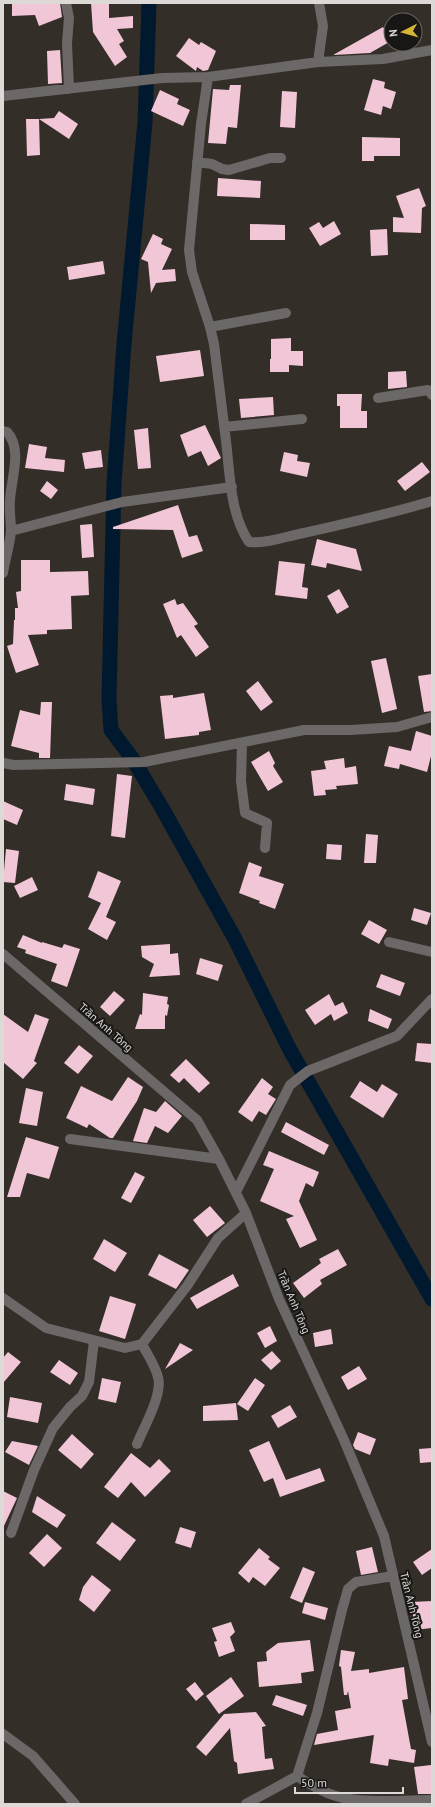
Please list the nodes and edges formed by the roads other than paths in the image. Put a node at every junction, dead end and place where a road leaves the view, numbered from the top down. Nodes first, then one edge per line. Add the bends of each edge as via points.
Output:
1 (66, 3) edge
2 (319, 3) edge
3 (432, 50) edge
4 (318, 62) junction
5 (208, 77) junction
6 (70, 89) junction
7 (3, 96) edge
8 (281, 158) dead end
9 (197, 162) junction
10 (286, 313) dead end
11 (210, 327) junction
12 (432, 395) edge
13 (378, 398) dead end
14 (302, 419) dead end
15 (224, 427) junction
16 (3, 432) edge
17 (232, 487) junction
18 (432, 501) edge
19 (11, 531) junction
20 (3, 573) edge
21 (432, 717) edge
22 (242, 743) junction
23 (3, 763) edge
24 (265, 848) dead end
25 (389, 942) dead end
26 (432, 952) edge
27 (3, 954) edge
28 (432, 999) edge
29 (70, 1139) dead end
30 (219, 1159) junction
31 (236, 1192) junction
32 (246, 1213) junction
33 (3, 1298) edge
34 (94, 1341) junction
35 (142, 1344) junction
36 (137, 1444) dead end
37 (11, 1532) dead end
38 (393, 1576) junction
39 (429, 1710) edge
40 (3, 1734) edge
41 (432, 1742) edge
42 (297, 1776) junction
43 (432, 1800) edge
44 (75, 1804) edge
45 (246, 1804) edge

1 - 6 street via 69,18 67,43
2 - 4 street via 323,26
3 - 4 street via 383,59
4 - 5 street
5 - 6 street via 162,78
5 - 9 street
6 - 7 street
8 - 9 street via 270,158 229,170
9 - 11 street via 190,250 192,272
10 - 11 street
11 - 15 street
12 - 13 street via 428,390
14 - 15 street
15 - 17 street
16 - 19 street via 7,432 12,438 14,447 14,474 10,500
17 - 18 street via 244,534 250,542 359,520
17 - 19 street via 122,502
19 - 20 street
21 - 22 street via 398,727 304,730
22 - 23 street via 144,762 14,765
22 - 24 street via 241,781 245,813 267,823
25 - 26 street
27 - 30 street, Trần Anh Tông via 197,1120
28 - 31 street via 397,1036 305,1074 290,1085
29 - 30 street
30 - 31 street, Trần Anh Tông
31 - 32 street, Trần Anh Tông
32 - 35 street via 218,1238 187,1286
32 - 38 street, Trần Anh Tông via 279,1299 344,1440 384,1536
33 - 34 street via 46,1328
34 - 35 street via 125,1348
34 - 37 street via 89,1382 82,1396 53,1428
35 - 36 street via 160,1384 155,1403
38 - 39 street, Trần Anh Tông
38 - 42 street via 356,1582 348,1589 317,1713
39 - 41 street, Trần Anh Tông
40 - 44 street via 33,1756
42 - 43 street via 338,1797 369,1800
42 - 45 street

